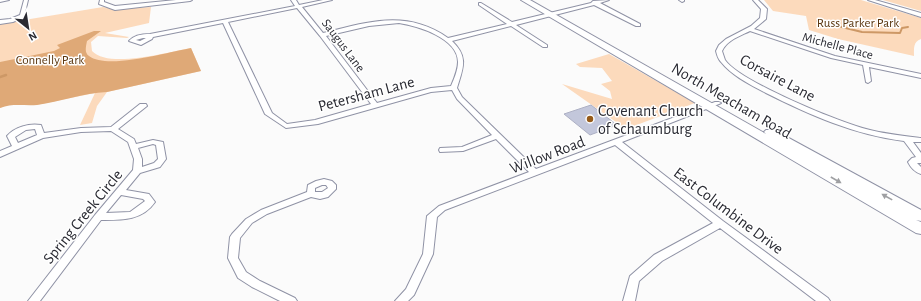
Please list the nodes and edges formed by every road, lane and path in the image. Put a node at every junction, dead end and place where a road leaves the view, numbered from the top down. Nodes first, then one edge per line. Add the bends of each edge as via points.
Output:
1 (7, 0) edge
2 (26, 0) edge
3 (102, 0) edge
4 (147, 0) edge
5 (190, 0) edge
6 (292, 0) edge
7 (330, 0) edge
8 (525, 0) edge
9 (534, 0) edge
10 (589, 0) edge
11 (607, 0) edge
12 (755, 0) edge
13 (870, 0) edge
14 (0, 1) edge
15 (595, 3) junction
16 (482, 4) dead end
17 (144, 5) junction
18 (298, 6) junction
19 (554, 14) junction
20 (921, 15) edge
21 (225, 21) junction
22 (0, 22) edge
23 (512, 24) junction
24 (638, 25) dead end
25 (750, 29) junction
26 (322, 35) junction
27 (150, 36) dead end
28 (448, 40) junction
29 (545, 46) dead end
30 (866, 65) junction
31 (921, 76) edge
32 (868, 81) dead end
33 (454, 88) junction
34 (375, 105) junction
35 (714, 105) junction
36 (143, 106) dead end
37 (113, 129) junction
38 (41, 136) junction
39 (498, 136) junction
40 (907, 139) junction
41 (921, 140) edge
42 (617, 142) junction
43 (16, 146) junction
44 (134, 147) junction
45 (443, 150) dead end
46 (0, 154) edge
47 (921, 160) edge
48 (137, 171) junction
49 (921, 171) edge
50 (535, 173) junction
51 (120, 192) junction
52 (312, 194) dead end
53 (921, 216) edge
54 (98, 217) junction
55 (720, 223) junction
56 (921, 229) edge
57 (34, 301) edge
58 (291, 301) edge
59 (401, 301) edge
60 (629, 301) edge
61 (824, 301) edge

1 - 14 street
2 - 22 street via 22,16
3 - 17 street via 101,3 107,6
4 - 17 street
5 - 17 street
6 - 18 street, Saugus Lane
7 - 18 street
8 - 19 main road, North Meacham Road
9 - 19 main road, North Meacham Road
10 - 15 street
11 - 15 street
12 - 25 street, Corsaire Lane via 765,13 763,19
13 - 20 street
15 - 19 street
15 - 24 street
16 - 23 street
18 - 21 street
18 - 26 street, Saugus Lane
19 - 23 street
19 - 35 main road, North Meacham Road
21 - 27 street
21 - 34 street, Petersham Lane via 269,114 286,126 315,122
23 - 28 street
23 - 29 street
25 - 30 street, Michelle Place via 809,50
25 - 40 street, Corsaire Lane via 724,43 720,49 721,58 734,71 820,116 866,132
26 - 28 street via 390,21 423,25
26 - 34 street, Saugus Lane
28 - 33 street via 457,50 461,62
30 - 31 street, Michelle Place
30 - 32 street
33 - 34 street, Petersham Lane via 431,90
33 - 39 street via 459,98
35 - 42 street, Willow Road
53 -> 35 main road, North Meacham Road
35 -> 56 main road, North Meacham Road
36 - 37 street
37 - 38 street via 81,130
37 - 44 street via 131,141
38 - 43 street
38 - 43 street via 38,127 19,130 11,136
39 - 45 street via 463,149
39 - 50 street
40 - 41 street
40 - 47 street
42 - 50 street, Willow Road
42 - 55 street, East Columbine Drive
43 - 46 street
44 - 48 street, Spring Creek Circle via 138,159
44 - 48 street via 153,142 160,144 162,159 157,165
47 - 49 street via 912,162
48 - 51 street, Spring Creek Circle
50 - 59 street, Willow Road via 442,208 432,216 428,254 410,292
51 - 54 street, Spring Creek Circle
51 - 54 street via 146,196 150,202 131,216
52 - 58 street via 264,212 249,222 235,237 233,258 242,275
54 - 57 street, Spring Creek Circle
55 - 60 street via 658,258 634,279
55 - 61 street, East Columbine Drive

